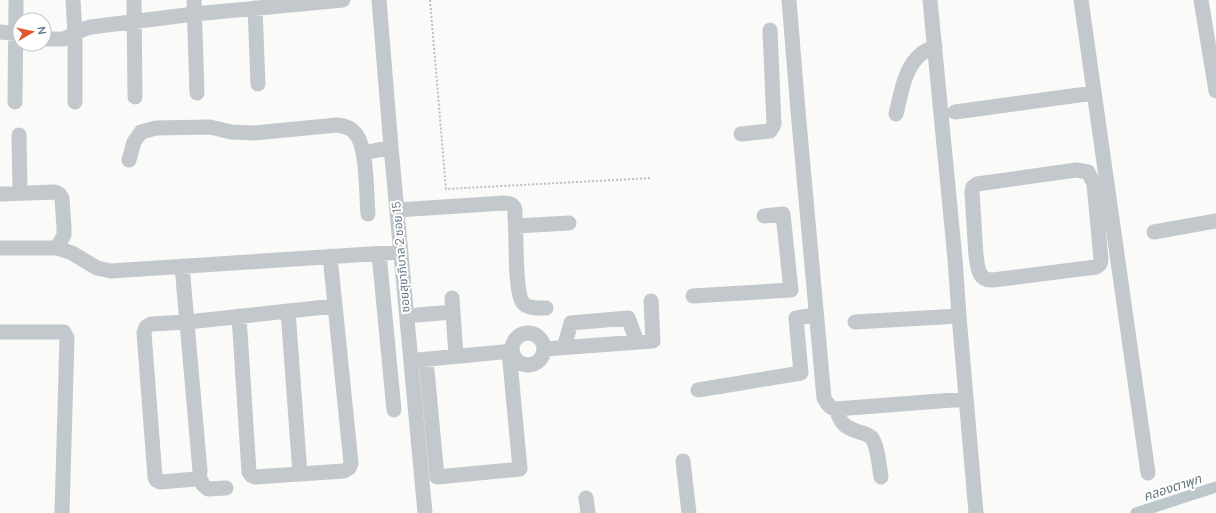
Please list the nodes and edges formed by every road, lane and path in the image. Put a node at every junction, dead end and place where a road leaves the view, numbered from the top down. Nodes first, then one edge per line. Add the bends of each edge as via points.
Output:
1 (16, 0) edge
2 (73, 0) edge
3 (134, 0) edge
4 (342, 0) edge
5 (379, 0) edge
6 (430, 0) edge
7 (789, 0) edge
8 (930, 0) edge
9 (1081, 0) edge
10 (1201, 0) edge
11 (194, 7) edge
12 (255, 8) junction
13 (17, 12) edge
14 (134, 22) junction
15 (770, 30) dead end
16 (0, 32) edge
17 (12, 33) edge
18 (75, 34) junction
19 (52, 39) edge
20 (935, 46) junction
21 (17, 52) edge
22 (258, 84) dead end
23 (1216, 91) edge
24 (1094, 92) junction
25 (196, 93) dead end
26 (135, 98) dead end
27 (15, 102) dead end
28 (75, 102) dead end
29 (798, 111) junction
30 (955, 112) dead end
31 (774, 114) junction
32 (896, 114) dead end
33 (741, 134) dead end
34 (20, 135) dead end
35 (391, 147) junction
36 (364, 153) junction
37 (129, 160) dead end
38 (652, 178) dead end
39 (20, 193) junction
40 (0, 194) edge
41 (397, 210) junction
42 (368, 214) dead end
43 (764, 216) dead end
44 (1216, 221) edge
45 (569, 223) dead end
46 (516, 226) junction
47 (1154, 232) dead end
48 (0, 248) edge
49 (57, 248) junction
50 (401, 252) junction
51 (379, 254) junction
52 (330, 256) junction
53 (976, 256) junction
54 (811, 257) junction
55 (788, 259) junction
56 (955, 259) junction
57 (182, 266) junction
58 (693, 296) dead end
59 (651, 301) dead end
60 (335, 306) junction
61 (546, 308) dead end
62 (288, 311) junction
63 (417, 315) dead end
64 (239, 316) junction
65 (816, 316) junction
66 (958, 316) junction
67 (188, 322) junction
68 (855, 322) dead end
69 (0, 332) edge
70 (637, 342) junction
71 (564, 347) junction
72 (544, 349) junction
73 (510, 351) junction
74 (456, 356) junction
75 (426, 359) junction
76 (411, 360) junction
77 (698, 390) dead end
78 (966, 399) junction
79 (836, 409) junction
80 (394, 410) dead end
81 (683, 461) dead end
82 (1148, 473) dead end
83 (300, 474) junction
84 (199, 476) junction
85 (881, 477) dead end
86 (226, 488) dead end
87 (62, 513) edge
88 (425, 513) edge
89 (689, 513) edge
90 (976, 513) edge

1 - 13 street
2 - 18 street
3 - 14 street
4 - 12 street
5 - 35 street, ซอยสุขาภิบาล 2 ซอย 15
6 - 38 path via 446,189
7 - 29 street
8 - 20 street
9 - 24 street
10 - 23 street
11 - 12 street
11 - 14 street
11 - 25 street
12 - 22 street
14 - 18 street via 91,27
14 - 26 street
15 - 31 street
16 - 17 street
18 - 19 street via 64,39
18 - 28 street
20 - 32 street via 920,55 911,67 903,82
20 - 56 street
21 - 27 street
24 - 30 street
24 - 82 street
29 - 31 street
29 - 54 street
31 - 33 street via 774,124 770,131
34 - 39 street
35 - 36 street
35 - 41 street, ซอยสุขาภิบาล 2 ซอย 15
36 - 37 street via 355,132 337,125 254,133 231,132 210,127 156,128 141,132 134,142
36 - 42 street
39 - 40 street
39 - 49 street via 55,192 62,198 64,235
41 - 46 street via 509,204 515,209
41 - 50 street, ซอยสุขาภิบาล 2 ซอย 15
43 - 55 street via 783,214
44 - 47 street
45 - 46 street
46 - 61 street via 517,285 520,296 523,304 528,307
48 - 49 street
49 - 57 street via 72,253 97,268 111,271
50 - 51 street
50 - 76 street, ซอยสุขาภิบาล 2 ซอย 15
51 - 52 street
51 - 80 street
52 - 57 street
52 - 60 street
53 - 53 street via 980,273 987,280 1096,267 1101,259 1094,184 1088,172 1076,170 977,184 972,192
53 - 56 street
54 - 55 street
54 - 65 street
55 - 58 street via 791,290
56 - 66 street
57 - 67 street
59 - 70 street via 653,341
60 - 62 street
60 - 83 street via 351,463 344,471
62 - 64 street
62 - 83 street
63 - 74 street via 452,305
64 - 67 street
64 - 83 street via 249,472 255,477
65 - 77 street via 796,318 801,373
65 - 79 street via 824,398 828,406
66 - 68 street
66 - 78 street
67 - 84 street
67 - 84 street via 151,324 146,327 144,333 155,478 160,482 196,479
69 - 87 street via 66,334
70 - 71 street
70 - 71 street via 628,318 571,323
71 - 72 street
72 - 73 street via 537,362 527,365 518,361
72 - 73 street via 541,339 527,333 517,337
73 - 74 street
73 - 75 street via 520,469 436,477
74 - 75 street
75 - 76 street
76 - 88 street, ซอยสุขาภิบาล 2 ซอย 15
78 - 79 street
78 - 90 street
79 - 85 street via 844,426 871,437 875,444
81 - 89 street
84 - 86 street via 208,489

